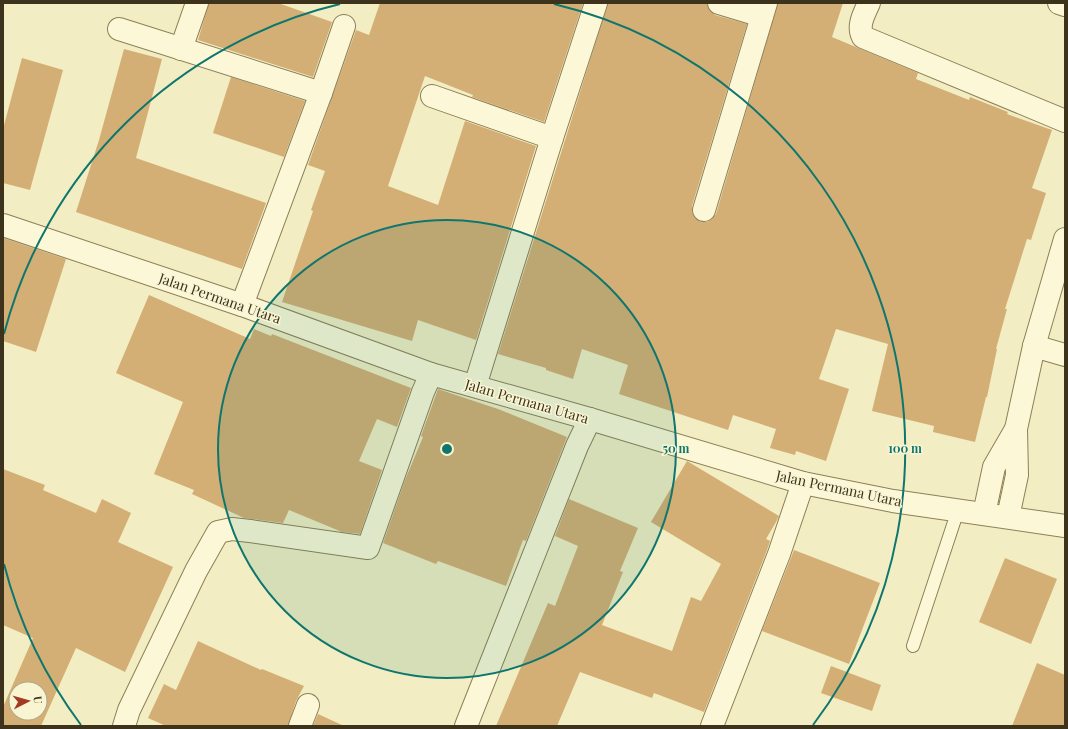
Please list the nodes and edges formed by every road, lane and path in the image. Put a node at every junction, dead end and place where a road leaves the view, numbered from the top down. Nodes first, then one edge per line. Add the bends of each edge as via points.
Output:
1 (197, 3) edge
2 (596, 3) edge
3 (719, 3) edge
4 (868, 3) edge
5 (1059, 3) edge
6 (1065, 5) edge
7 (764, 10) edge
8 (344, 26) dead end
9 (119, 29) dead end
10 (182, 49) junction
11 (321, 93) junction
12 (432, 96) dead end
13 (1065, 121) edge
14 (552, 138) junction
15 (704, 210) dead end
16 (3, 225) edge
17 (1065, 239) edge
18 (242, 305) junction
19 (1034, 346) junction
20 (1065, 355) edge
21 (431, 374) junction
22 (475, 386) junction
23 (590, 419) junction
24 (1016, 430) junction
25 (803, 483) junction
26 (958, 510) junction
27 (984, 514) junction
28 (1008, 517) junction
29 (1065, 526) edge
30 (913, 646) dead end
31 (308, 706) dead end
32 (124, 726) edge
33 (300, 726) edge
34 (466, 726) edge
35 (712, 726) edge

1 - 10 street
2 - 14 street
3 - 7 street
4 - 13 street via 860,27 863,37
5 - 6 street
7 - 15 street
8 - 11 street
9 - 10 street
10 - 11 street
11 - 18 street
12 - 14 street
14 - 22 street
16 - 18 street, Jalan Permana Utara
17 - 19 street
18 - 21 street, Jalan Permana Utara
19 - 20 street
19 - 24 street
21 - 22 street, Jalan Permana Utara
21 - 32 street via 368,548 232,529 218,532 192,578 129,710
22 - 23 street, Jalan Permana Utara
23 - 25 street, Jalan Permana Utara
23 - 34 street
24 - 27 street via 994,467
24 - 28 street via 1017,475
25 - 26 street, Jalan Permana Utara via 893,501
25 - 35 street via 779,554
26 - 27 street, Jalan Permana Utara
26 - 30 lane
27 - 28 street, Jalan Permana Utara
28 - 29 street, Jalan Permana Utara
31 - 33 street

